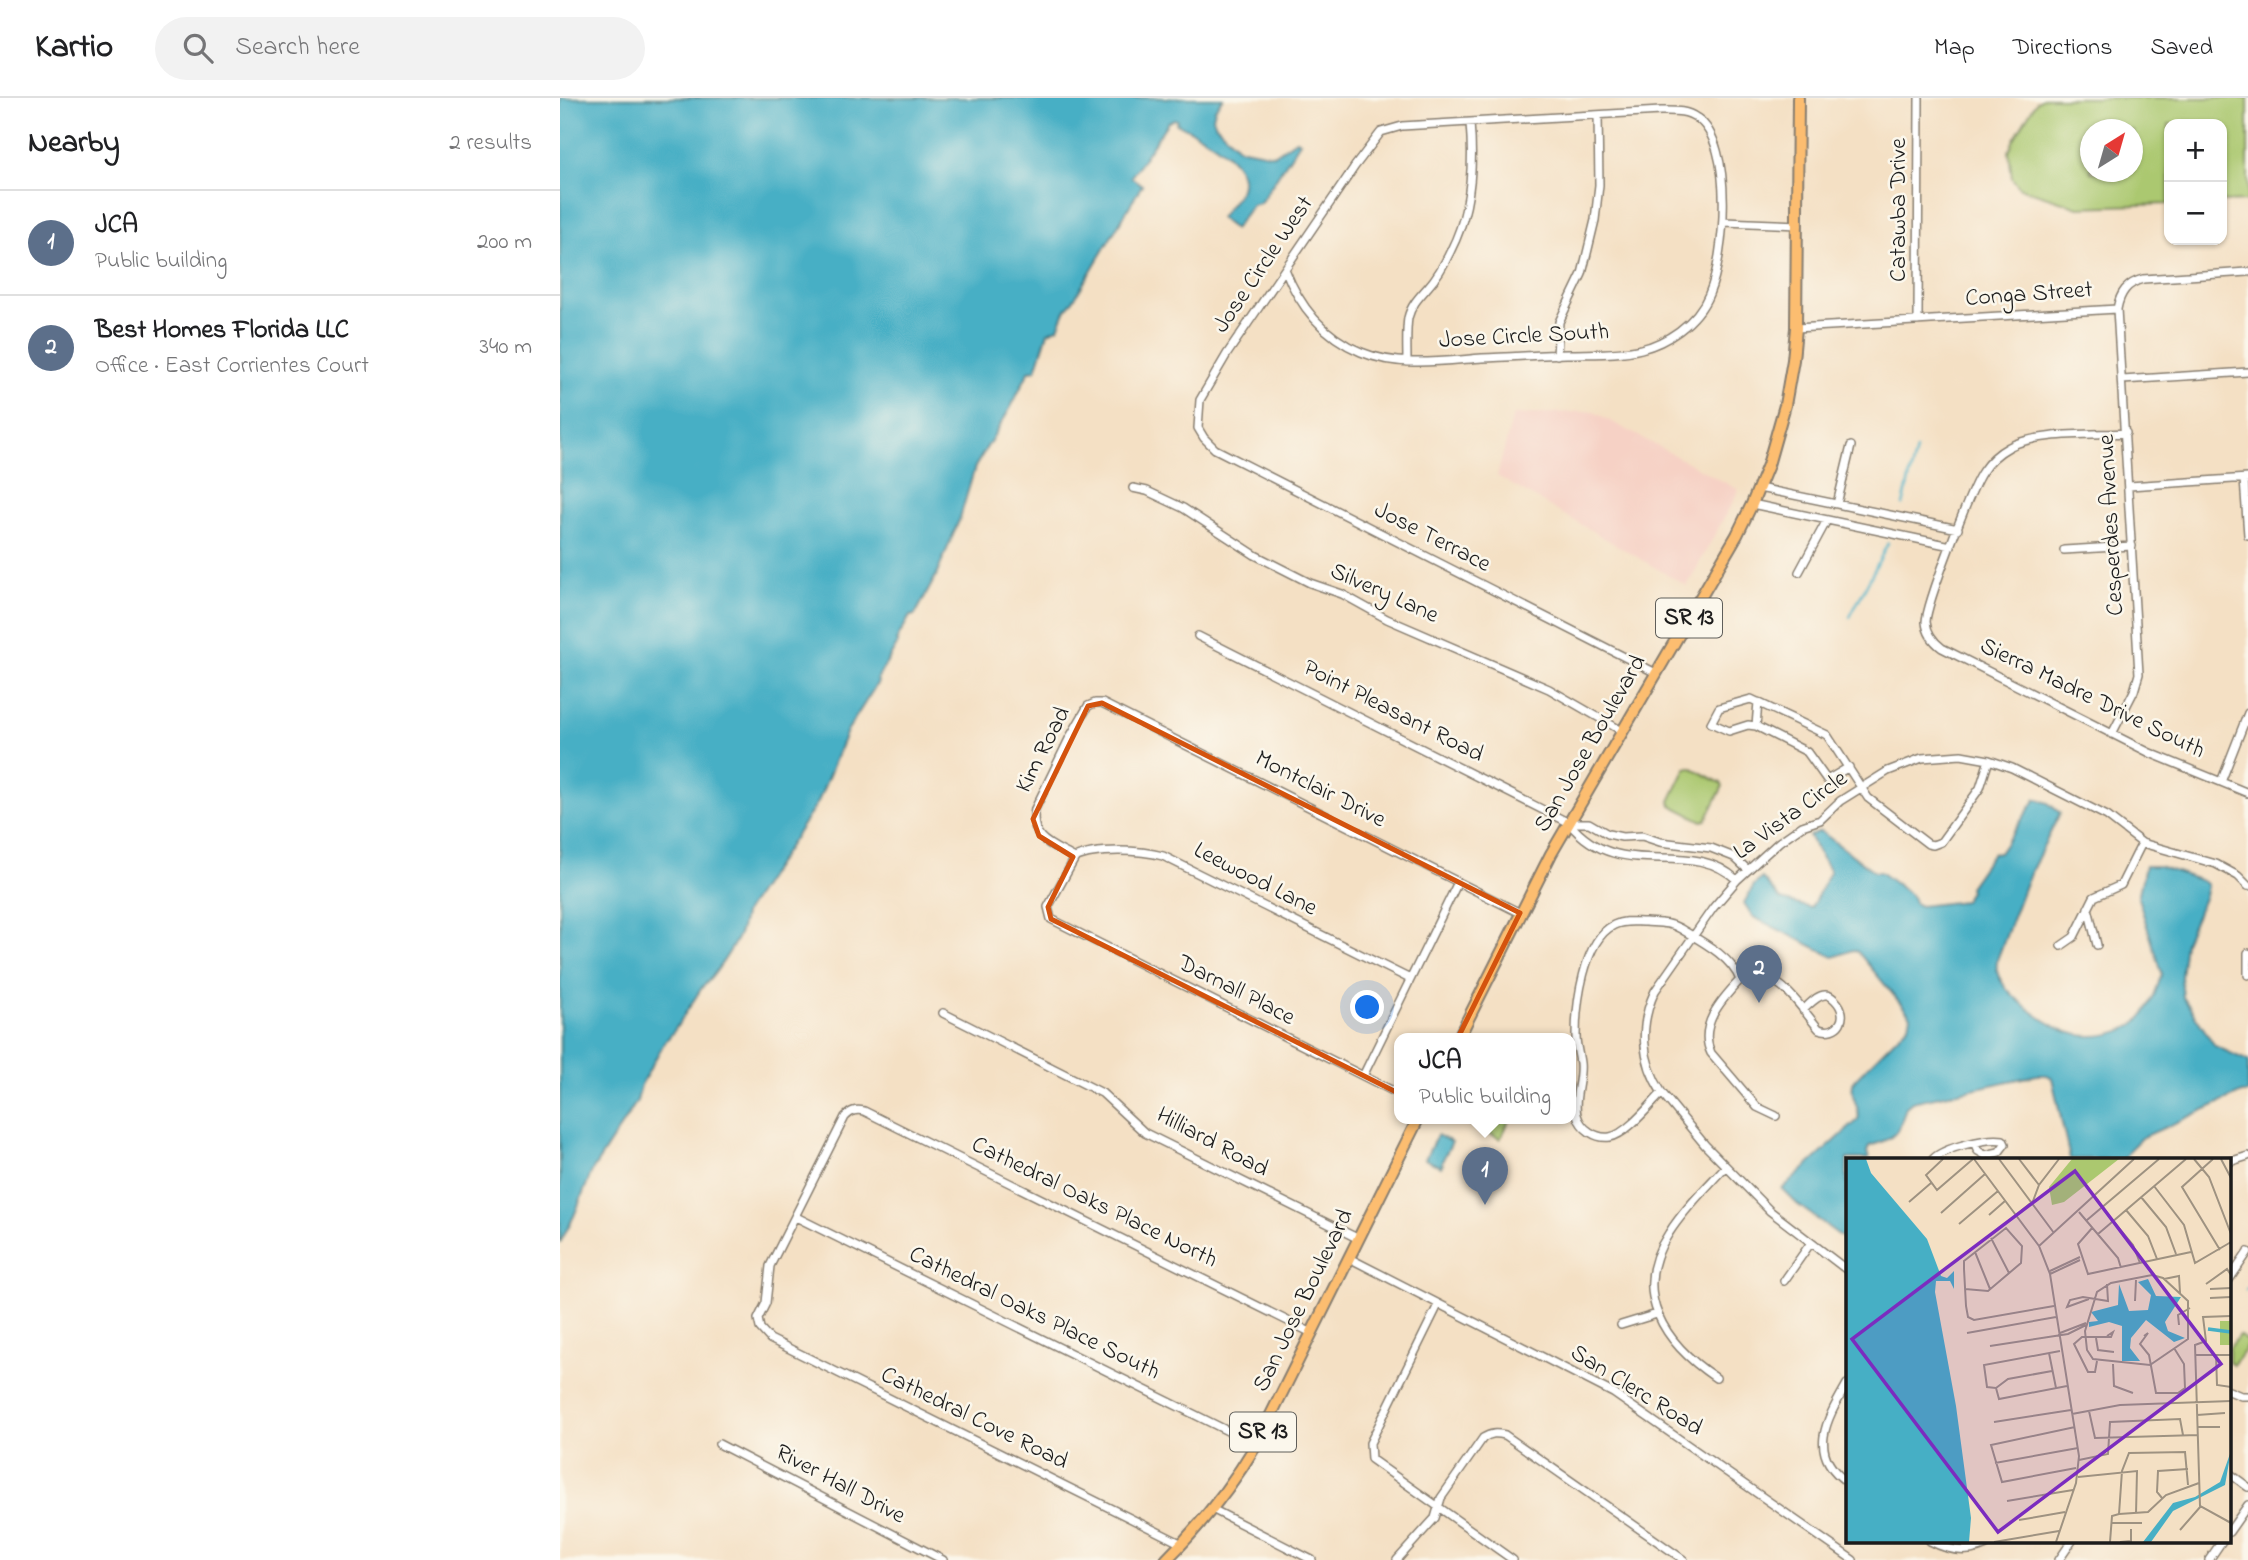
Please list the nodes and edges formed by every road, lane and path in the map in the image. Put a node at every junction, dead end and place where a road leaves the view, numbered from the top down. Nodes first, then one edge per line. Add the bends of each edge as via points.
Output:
1 (1798, 98) edge
2 (1919, 98) edge
3 (1598, 115) junction
4 (1470, 123) junction
5 (1724, 222) junction
6 (1798, 225) junction
7 (1285, 269) junction
8 (2248, 272) edge
9 (2117, 309) junction
10 (1918, 321) junction
11 (1796, 328) junction
12 (1557, 355) junction
13 (1408, 362) junction
14 (2248, 372) edge
15 (2122, 380) junction
16 (1198, 428) joint
17 (2126, 433) junction
18 (1851, 446) dead end
19 (2246, 478) edge
20 (2129, 486) junction
21 (1133, 488) dead end
22 (1759, 488) junction
23 (1752, 504) junction
24 (1837, 504) junction
25 (1827, 520) junction
26 (1958, 529) junction
27 (2248, 535) edge
28 (1951, 546) junction
29 (2132, 546) junction
30 (2064, 550) dead end
31 (1799, 572) dead end
32 (1198, 636) dead end
33 (1656, 673) junction
34 (1758, 702) junction
35 (1102, 703) joint
36 (2248, 713) edge
37 (1756, 726) junction
38 (1622, 731) junction
39 (2112, 734) junction
40 (1989, 760) junction
41 (1849, 767) junction
42 (2221, 782) junction
43 (1861, 788) junction
44 (2248, 793) edge
45 (1569, 823) junction
46 (1657, 841) junction
47 (2142, 843) junction
48 (1695, 846) junction
49 (1075, 858) junction
50 (1656, 859) junction
51 (1694, 859) junction
52 (1748, 870) junction
53 (1737, 880) junction
54 (1458, 882) junction
55 (2248, 886) edge
56 (2088, 908) junction
57 (1520, 913) junction
58 (1692, 936) junction
59 (2096, 944) dead end
60 (2061, 947) dead end
61 (2248, 953) edge
62 (2248, 975) edge
63 (1410, 979) junction
64 (1740, 980) junction
65 (1803, 1010) junction
66 (943, 1013) dead end
67 (1461, 1033) edge
68 (1363, 1076) junction
69 (1394, 1092) edge
70 (1662, 1093) junction
71 (1776, 1116) dead end
72 (1416, 1124) edge
73 (1975, 1143) dead end
74 (2248, 1156) edge
75 (1934, 1158) edge
76 (2231, 1160) edge
77 (1725, 1167) junction
78 (796, 1217) junction
79 (1359, 1239) junction
80 (1810, 1244) junction
81 (2248, 1252) edge
82 (1349, 1258) junction
83 (1846, 1269) edge
84 (2231, 1277) edge
85 (1784, 1281) dead end
86 (1438, 1305) junction
87 (1657, 1314) junction
88 (1621, 1325) dead end
89 (1312, 1333) junction
90 (1716, 1378) dead end
91 (1846, 1386) edge
92 (2231, 1392) edge
93 (2248, 1396) edge
94 (719, 1444) dead end
95 (1256, 1445) junction
96 (2231, 1474) edge
97 (1846, 1481) edge
98 (2248, 1487) edge
99 (2248, 1505) edge
100 (1438, 1508) junction
101 (1212, 1509) junction
102 (2231, 1529) edge
103 (1932, 1542) edge
104 (1991, 1542) edge
105 (2071, 1542) edge
106 (2221, 1542) edge
107 (1182, 1544) junction
108 (943, 1560) edge
109 (1166, 1560) edge
110 (1312, 1560) edge
111 (1397, 1560) edge
112 (1513, 1560) edge
113 (1684, 1560) edge
114 (1853, 1560) edge
115 (2059, 1560) edge
116 (2209, 1560) edge

1 - 6 main road, San Jose Boulevard / SR 13
2 - 10 street, Catawba Drive
3 - 4 street
3 - 5 street, Jose Circle South via 1683,111 1699,120 1710,132 1719,165
3 - 12 street via 1595,220 1582,274 1559,321
4 - 7 street, Jose Circle West via 1402,126 1381,132
4 - 13 street via 1473,153 1464,217 1439,272 1408,317
5 - 6 street
5 - 12 street, Jose Circle South via 1709,294 1676,334 1622,352
6 - 11 main road, San Jose Boulevard / SR 13
7 - 13 street, Jose Circle South via 1299,300 1329,332 1363,353
7 - 16 street, Jose Circle West via 1200,400
8 - 9 street, Conga Street via 2135,281 2123,291
9 - 10 street, Conga Street
9 - 15 street, Cesperdes Avenue
10 - 11 street, Conga Street
11 - 22 main road, San Jose Boulevard / SR 13 via 1785,405
12 - 13 street, Jose Circle South
14 - 15 street
15 - 17 street, Cesperdes Avenue
16 - 33 street, Jose Terrace via 1215,449
17 - 20 street, Cesperdes Avenue
17 - 26 street via 2037,438 2009,447 1981,473
18 - 24 street
19 - 20 street
19 - 27 street
20 - 29 street, Cesperdes Avenue
21 - 38 street, Silvery Lane via 1183,508 1255,555 1310,583 1549,689
22 - 23 main road, San Jose Boulevard / SR 13
22 - 24 street
23 - 25 street
23 - 33 main road, San Jose Boulevard / SR 13
24 - 26 street
25 - 28 street
25 - 31 street
26 - 28 street
28 - 39 street, Sierra Madre Drive South via 1927,615 1927,628 1935,643
29 - 30 street
29 - 39 street, Cesperdes Avenue via 2139,674
32 - 45 street, Point Pleasant Road
33 - 38 main road, San Jose Boulevard / SR 13
34 - 37 street
34 - 37 street via 1751,699 1719,708 1712,723 1729,731
34 - 41 street via 1827,735
35 - 49 street, Kim Road via 1088,706 1033,819 1039,836
35 - 54 street, Montclair Drive
36 - 42 street
37 - 41 street via 1807,752 1827,779
38 - 45 main road, San Jose Boulevard / SR 13
39 - 42 street, Sierra Madre Drive South
40 - 43 street, La Vista Circle via 1951,754 1922,758
40 - 43 street via 1980,788 1941,842 1933,845 1873,803
40 - 47 street, La Vista Circle via 2107,816
41 - 43 street
42 - 44 street, Sierra Madre Drive South
43 - 52 street, La Vista Circle via 1820,820 1802,826
45 - 46 street, Point Pleasant Road via 1589,823 1608,834
45 - 50 street, Point Pleasant Road via 1580,836 1619,856
45 - 57 main road, San Jose Boulevard / SR 13
46 - 48 street, Point Pleasant Road
46 - 50 street
47 - 55 street, La Vista Circle via 2216,864
47 - 56 street via 2121,885 2094,897
48 - 51 street
48 - 52 street, Point Pleasant Road via 1725,852
49 - 63 street, Leewood Lane via 1119,852 1163,856
49 - 68 street, Darnall Place via 1048,907 1052,919
50 - 51 street, Point Pleasant Road
51 - 53 street, Point Pleasant Road via 1719,866
52 - 53 street, La Vista Circle
53 - 58 street, La Vista Circle
54 - 57 street, Montclair Drive
54 - 63 street
56 - 59 street
56 - 60 street via 2074,937
57 - 67 main road, San Jose Boulevard / SR 13
58 - 64 street via 1729,963
58 - 70 street, La Vista Circle via 1655,991 1645,1023 1646,1058
58 - 70 street via 1672,924 1627,921 1610,926 1589,958 1579,993 1577,1115 1582,1125 1589,1132 1611,1137
61 - 62 street
63 - 68 street
64 - 65 street via 1767,978 1783,987
64 - 71 street via 1711,1018 1707,1045 1757,1107
65 - 65 street via 1826,1032 1844,1015 1826,995
66 - 79 street, Hilliard Road via 1102,1093 1145,1133
68 - 69 street, Darnall Place
70 - 77 street, La Vista Circle
72 - 79 main road, San Jose Boulevard / SR 13
73 - 75 street
74 - 76 street
77 - 80 street, La Vista Circle
77 - 87 street via 1675,1224 1660,1249 1653,1280
78 - 89 street, Cathedral Oaks Place North via 845,1117 858,1109
78 - 95 street, Cathedral Oaks Place South
78 - 107 street, Cathedral Cove Road via 771,1266 758,1319 770,1339
79 - 82 main road, San Jose Boulevard / SR 13
80 - 83 street, La Vista Circle
80 - 85 street
81 - 84 street
82 - 86 street, San Clerc Road
82 - 89 main road, San Jose Boulevard / SR 13
86 - 100 street via 1369,1451 1377,1465
86 - 114 street, San Clerc Road via 1613,1393
87 - 88 street
87 - 90 street via 1682,1353
89 - 95 main road, San Jose Boulevard / SR 13
91 - 97 street via 1823,1435 1824,1451 1834,1471
92 - 93 street
94 - 108 street, River Hall Drive
95 - 101 main road, San Jose Boulevard / SR 13
96 - 98 street
99 - 102 street
100 - 111 street via 1435,1518
100 - 112 street
100 - 113 street via 1483,1438 1498,1433
101 - 107 main road, San Jose Boulevard / SR 13
101 - 110 street
103 - 104 street via 1965,1551
105 - 115 street
106 - 116 street
107 - 109 main road, San Jose Boulevard / SR 13

